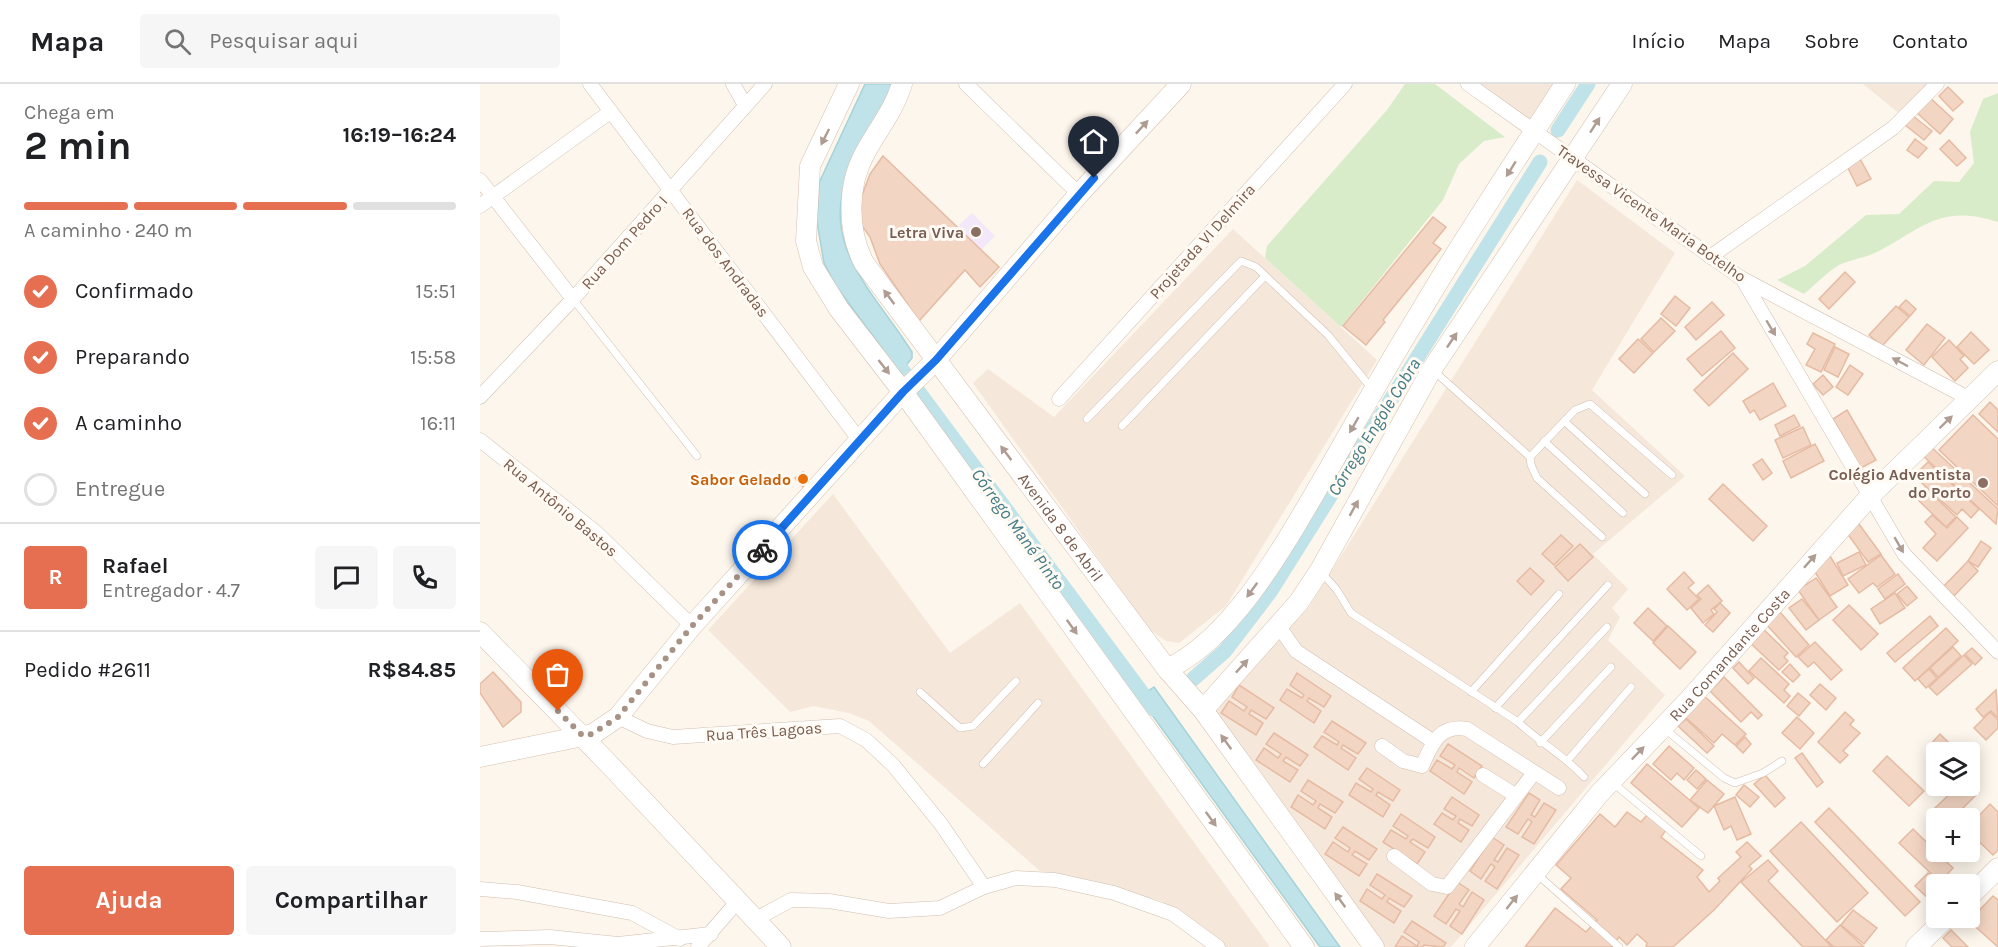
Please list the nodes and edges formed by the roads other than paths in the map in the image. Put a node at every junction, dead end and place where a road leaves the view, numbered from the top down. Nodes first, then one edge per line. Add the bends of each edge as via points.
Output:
1 (590, 84) edge
2 (733, 84) edge
3 (765, 84) edge
4 (849, 84) edge
5 (902, 84) edge
6 (966, 84) edge
7 (1181, 84) edge
8 (1345, 84) edge
9 (1468, 84) edge
10 (1565, 84) edge
11 (1622, 84) edge
12 (1937, 84) edge
13 (745, 105) junction
14 (610, 112) junction
15 (1535, 130) junction
16 (1574, 157) junction
17 (480, 180) edge
18 (672, 190) junction
19 (1079, 194) junction
20 (492, 196) junction
21 (480, 206) edge
22 (1710, 257) junction
23 (1265, 276) junction
24 (1742, 278) junction
25 (573, 299) junction
26 (934, 361) junction
27 (1432, 369) junction
28 (1998, 371) edge
29 (1374, 391) junction
30 (904, 392) junction
31 (480, 397) edge
32 (1059, 399) dead end
33 (1970, 399) junction
34 (1088, 419) dead end
35 (1564, 421) junction
36 (1122, 426) dead end
37 (480, 440) edge
38 (1544, 441) junction
39 (861, 442) junction
40 (697, 456) dead end
41 (1530, 457) junction
42 (1671, 476) dead end
43 (1645, 494) dead end
44 (1871, 495) junction
45 (1623, 513) dead end
46 (1602, 537) dead end
47 (1320, 570) junction
48 (1608, 585) dead end
49 (1559, 594) dead end
50 (1278, 625) junction
51 (692, 626) junction
52 (1607, 627) dead end
53 (480, 632) edge
54 (1998, 651) edge
55 (1611, 668) dead end
56 (1167, 669) junction
57 (1016, 681) dead end
58 (1631, 687) dead end
59 (920, 692) dead end
60 (1471, 692) junction
61 (1038, 703) dead end
62 (1495, 708) junction
63 (1203, 710) junction
64 (618, 717) junction
65 (1518, 722) junction
66 (1663, 728) junction
67 (583, 736) junction
68 (1434, 742) junction
69 (1540, 743) junction
70 (1382, 746) dead end
71 (480, 757) edge
72 (1569, 760) junction
73 (1782, 761) dead end
74 (983, 764) dead end
75 (1533, 774) junction
76 (1483, 775) dead end
77 (1584, 777) dead end
78 (1611, 781) junction
79 (1559, 788) dead end
80 (1515, 795) junction
81 (1394, 856) dead end
82 (1701, 856) dead end
83 (1998, 868) edge
84 (1536, 873) junction
85 (984, 886) junction
86 (1980, 886) edge
87 (480, 890) edge
88 (737, 902) junction
89 (754, 920) junction
90 (1936, 928) edge
91 (711, 934) junction
92 (480, 939) edge
93 (680, 939) junction
94 (698, 947) edge
95 (781, 947) edge
96 (1218, 947) edge
97 (1304, 947) edge
98 (1374, 947) edge
99 (1475, 947) edge
100 (1619, 947) edge
101 (1916, 947) edge

1 - 14 street, Rua dos Andradas
2 - 13 street
3 - 13 street, Rua Dom Pedro I
4 -> 30 street via 810,166 806,242 813,267 838,309
26 -> 5 street, Avenida 8 de Abril via 855,245 852,196 856,174 895,106
6 - 19 street
19 -> 7 street
8 - 32 street, Projetada VI Delmira
9 - 15 street, Travessa Vicente Maria Botelho
10 - 15 street
16 -> 11 street
12 - 22 street via 1893,128
13 - 18 street, Rua Dom Pedro I
14 - 18 street, Rua dos Andradas
14 - 20 street
15 - 16 street, Travessa Vicente Maria Botelho
15 -> 29 street
16 - 22 street, Travessa Vicente Maria Botelho
27 -> 16 street
17 - 20 street
18 - 25 street, Rua Dom Pedro I
18 - 39 street, Rua dos Andradas
19 - 26 street
20 - 21 street
20 - 25 street
22 - 24 street, Travessa Vicente Maria Botelho
23 - 29 lane via 1328,335
23 - 34 lane via 1246,261 1236,263
23 - 36 lane
33 -> 24 street, Travessa Vicente Maria Botelho
24 -> 44 street
25 - 31 street, Rua Dom Pedro I
25 - 40 lane
26 - 30 street
56 -> 26 street, Avenida 8 de Abril
27 - 41 lane
47 -> 27 street
28 - 33 street, Rua Comandante Costa
29 -> 56 street via 1282,548 1236,612 1190,656
30 - 39 street
30 -> 97 street
44 -> 33 street, Rua Comandante Costa
35 - 38 lane
35 - 42 lane via 1575,410 1590,404
35 - 43 lane
37 - 51 street, Rua Antônio Bastos via 597,533
38 - 41 lane
38 - 45 lane
39 - 51 street
41 - 46 lane via 1538,478
44 -> 54 street via 1904,554
66 -> 44 street, Rua Comandante Costa
47 - 50 street
47 - 60 lane via 1351,613
48 - 62 lane
49 - 60 lane
63 -> 50 street
50 - 68 street via 1296,651
51 - 64 street
52 - 65 lane
53 - 67 street
55 - 69 lane
56 - 63 street, Avenida 8 de Abril
57 - 59 lane via 973,726 960,728
58 - 72 lane
60 - 62 lane
61 - 74 lane
62 - 65 lane
98 -> 63 street, Avenida 8 de Abril
64 - 67 street
64 - 85 street, Rua Três Lagoas via 647,731 672,737 840,726 866,740 893,765
65 - 69 lane
66 - 73 lane via 1735,783
78 -> 66 street, Rua Comandante Costa
67 - 71 street
67 - 88 street
68 - 70 street via 1422,766 1403,761
68 - 75 street via 1454,727 1467,729
69 - 72 lane
72 - 77 lane
75 - 79 street
75 - 80 street
76 - 80 street
78 - 82 lane
78 - 84 street, Rua Comandante Costa
80 - 81 street via 1447,887 1432,884
83 - 86 street
99 -> 84 street, Rua Comandante Costa
84 - 100 lane
85 - 89 street via 940,908 889,911 829,901 791,900
85 - 96 street via 1016,878 1055,880 1114,893 1173,914
87 - 93 street via 517,892 632,913
88 - 89 street
88 - 91 street
89 - 95 street
90 - 101 street
91 - 93 street
91 - 94 street
92 - 93 street via 550,937 618,944

